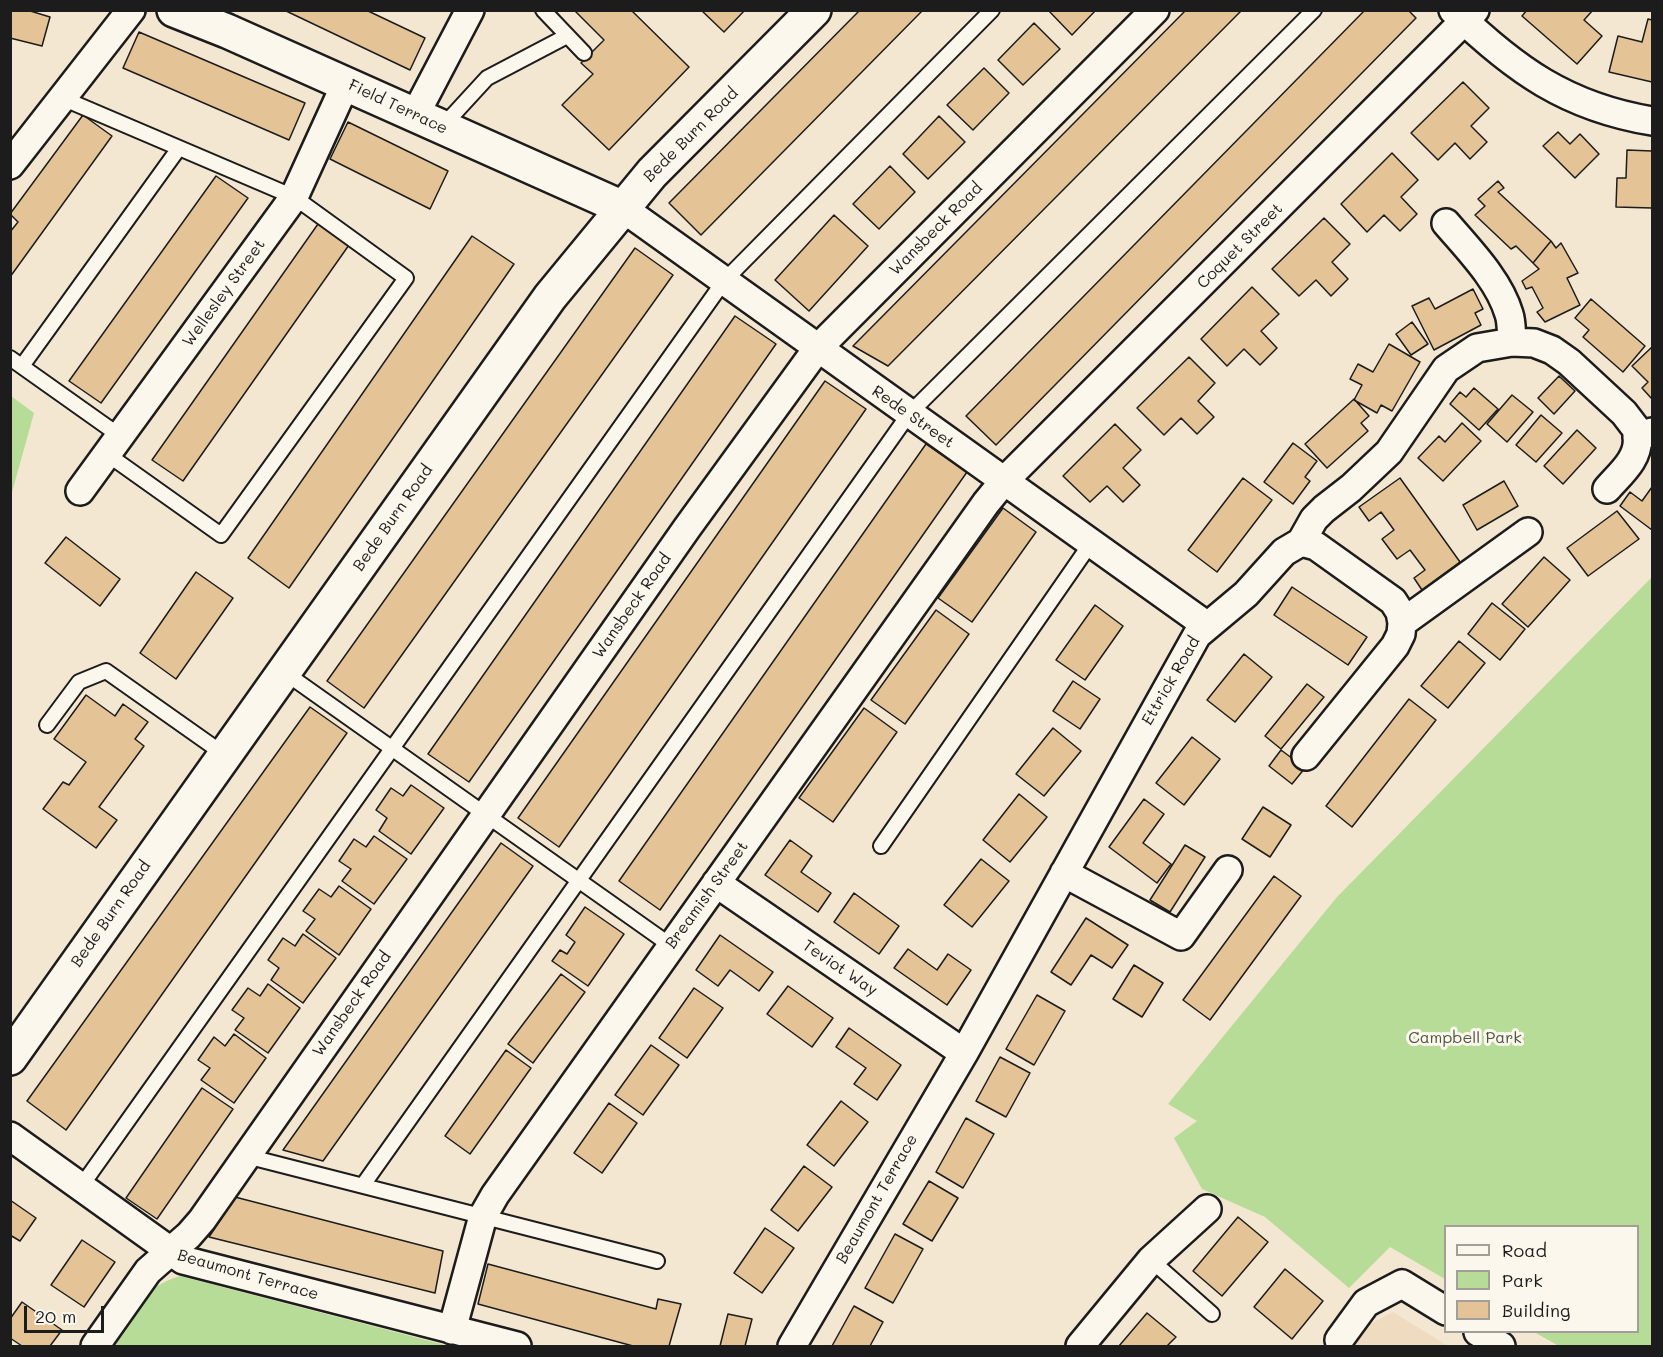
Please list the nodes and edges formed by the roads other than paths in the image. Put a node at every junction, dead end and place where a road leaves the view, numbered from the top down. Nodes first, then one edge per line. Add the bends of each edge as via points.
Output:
1 (130, 10) edge
2 (174, 10) edge
3 (543, 10) edge
4 (814, 10) edge
5 (992, 10) edge
6 (1155, 10) edge
7 (1314, 10) edge
8 (464, 12) edge
9 (1464, 14) edge
10 (567, 36) junction
11 (584, 53) dead end
12 (346, 83) junction
13 (62, 98) junction
14 (1653, 121) edge
15 (429, 122) junction
16 (179, 148) junction
17 (10, 165) edge
18 (294, 197) junction
19 (621, 207) junction
20 (1446, 223) dead end
21 (724, 281) junction
22 (1512, 342) junction
23 (817, 349) junction
24 (10, 358) edge
25 (22, 366) junction
26 (909, 414) junction
27 (1645, 435) edge
28 (113, 445) junction
29 (1004, 481) junction
30 (1607, 489) dead end
31 (80, 490) dead end
32 (1528, 532) dead end
33 (1301, 542) junction
34 (1091, 543) junction
35 (1402, 623) junction
36 (1206, 625) junction
37 (284, 672) junction
38 (47, 725) dead end
39 (393, 748) junction
40 (225, 755) junction
41 (1306, 756) dead end
42 (486, 814) junction
43 (881, 846) dead end
44 (1228, 870) dead end
45 (1064, 873) junction
46 (580, 881) junction
47 (716, 883) junction
48 (670, 945) junction
49 (964, 1053) junction
50 (10, 1058) edge
51 (10, 1136) edge
52 (246, 1156) junction
53 (363, 1185) junction
54 (80, 1188) junction
55 (1207, 1209) dead end
56 (483, 1216) junction
57 (169, 1252) junction
58 (1151, 1260) junction
59 (657, 1261) dead end
60 (1444, 1310) edge
61 (1212, 1314) dead end
62 (452, 1330) junction
63 (1480, 1333) edge
64 (1339, 1340) dead end
65 (95, 1347) edge
66 (517, 1347) edge
67 (792, 1347) edge
68 (1080, 1347) edge
69 (1501, 1347) edge

1 - 13 street
2 - 12 main road, Field Terrace
3 - 10 lane
4 - 19 main road, Bede Burn Road
5 - 21 lane
6 - 23 street, Wansbeck Road
7 - 26 lane
8 - 15 street
9 - 14 street via 1509,60 1564,96 1595,108
9 - 29 street, Coquet Street
10 - 11 lane
10 - 15 lane via 488,78
12 - 15 main road, Field Terrace
12 - 18 street, Wellesley Street
13 - 16 lane
13 - 17 street
15 - 19 main road, Field Terrace
16 - 18 lane
16 - 25 lane
18 - 28 street, Wellesley Street
18 - 28 lane via 406,278 221,535
19 - 21 street, Rede Street
19 - 37 main road, Bede Burn Road via 550,297
20 - 22 street via 1503,298 1510,316
21 - 23 street, Rede Street
21 - 39 lane
22 - 27 street via 1534,343 1552,350
22 - 33 street via 1477,348 1446,369 1389,452 1314,519
23 - 26 street, Rede Street
23 - 42 street, Wansbeck Road
24 - 25 lane
25 - 28 lane
26 - 29 street, Rede Street
26 - 46 lane
27 - 30 street via 1634,458
28 - 31 street, Wellesley Street
29 - 34 street, Rede Street
29 - 47 street, Breamish Street
32 - 35 street
33 - 35 street via 1316,546 1393,601
33 - 36 street, Ettrick Road via 1284,552 1237,603
34 - 36 street, Rede Street
34 - 43 lane
35 - 41 street via 1395,646
36 - 45 street, Ettrick Road via 1188,649
37 - 39 lane
37 - 40 main road, Bede Burn Road
38 - 40 lane via 79,682 106,671
39 - 42 lane
39 - 54 lane
40 - 50 main road, Bede Burn Road
42 - 46 lane
42 - 52 street, Wansbeck Road
44 - 45 street via 1181,936
45 - 49 street, Ettrick Road
46 - 48 lane
46 - 53 lane
47 - 48 street, Breamish Street
47 - 49 street, Teviot Way
48 - 56 street, Breamish Street
49 - 67 street, Beaumont Terrace
51 - 54 street, Beaumont Terrace
52 - 53 lane
52 - 57 street, Wansbeck Road via 202,1220
53 - 56 lane
54 - 57 street, Beaumont Terrace
55 - 58 street
56 - 59 lane
56 - 62 street, Breamish Street
57 - 62 street, Beaumont Terrace via 183,1260
57 - 65 street, Wansbeck Road via 148,1271
58 - 61 lane
58 - 68 street
60 - 64 street via 1402,1284 1366,1303
62 - 66 street, Beaumont Terrace
63 - 69 street

